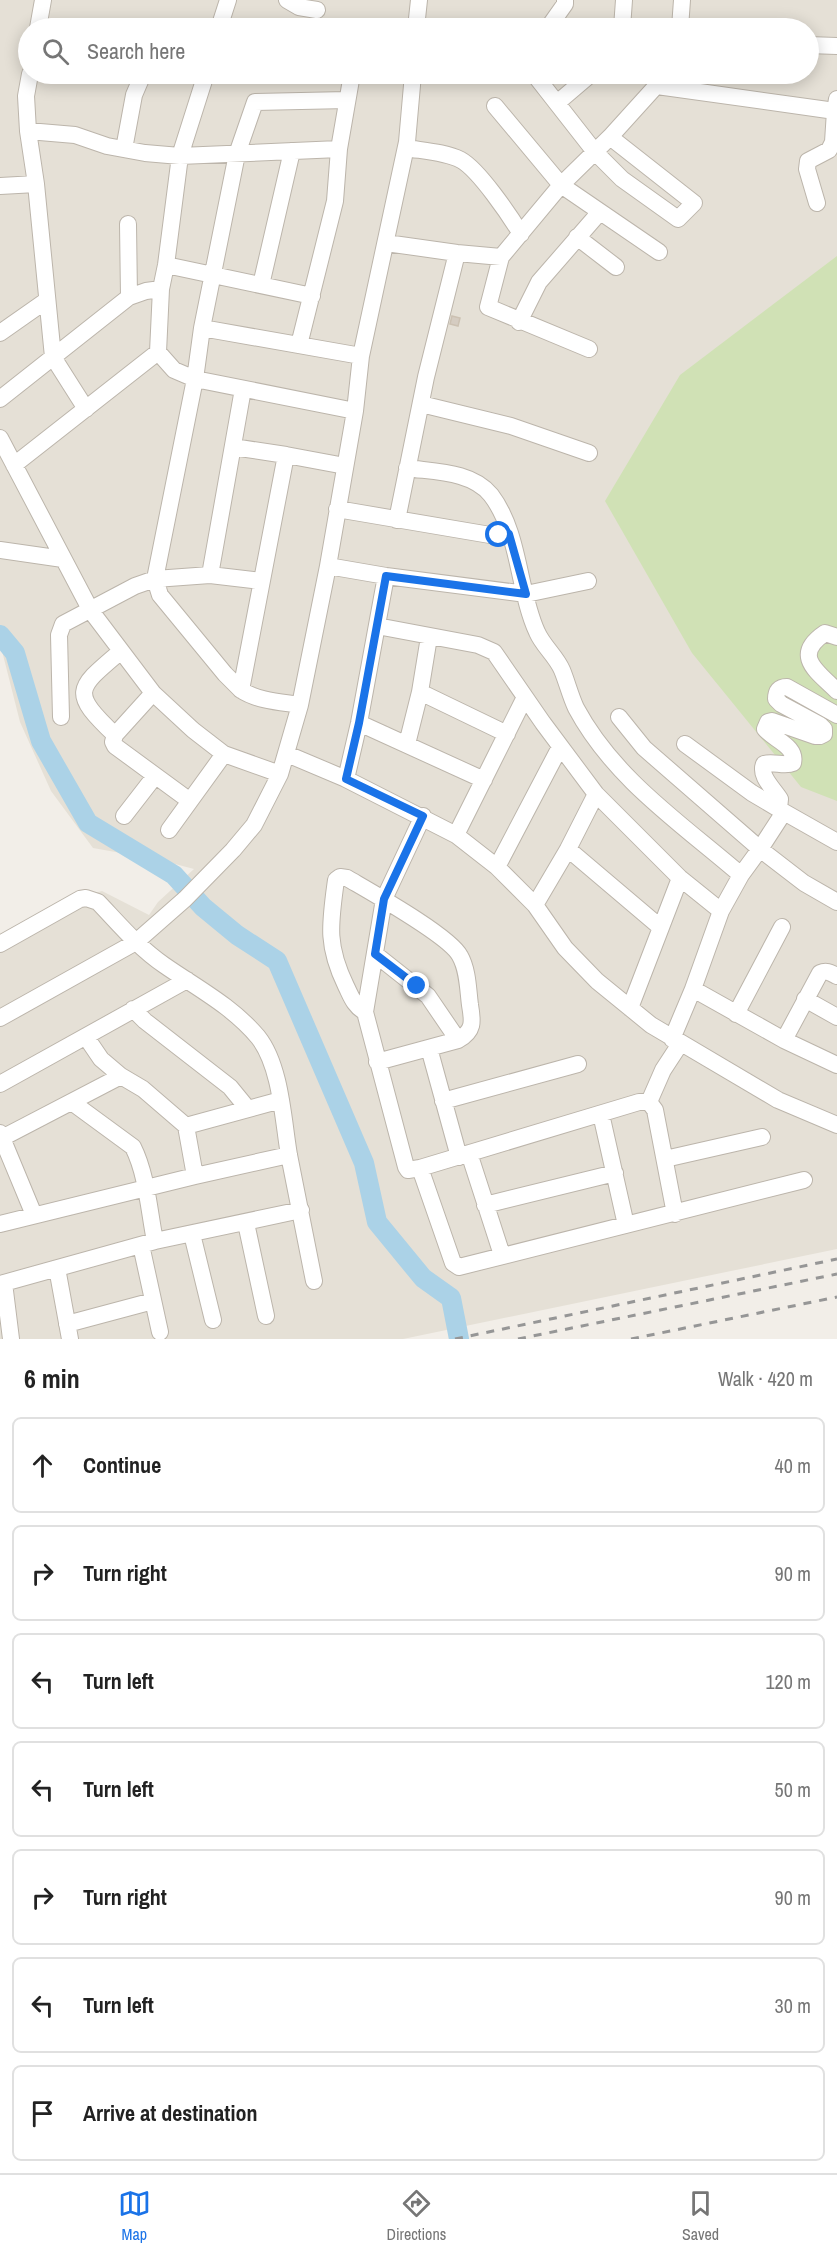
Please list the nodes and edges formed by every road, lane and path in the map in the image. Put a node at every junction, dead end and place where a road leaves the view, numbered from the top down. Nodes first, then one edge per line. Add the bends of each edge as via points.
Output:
1 (43, 0) edge
2 (228, 0) edge
3 (287, 0) edge
4 (419, 0) edge
5 (565, 0) edge
6 (624, 0) edge
7 (682, 0) edge
8 (317, 10) dead end
9 (40, 18) edge
10 (222, 18) edge
11 (417, 18) edge
12 (555, 18) edge
13 (623, 18) edge
14 (681, 18) edge
15 (819, 45) edge
16 (837, 46) edge
17 (28, 84) edge
18 (139, 84) edge
19 (203, 84) edge
20 (350, 84) edge
21 (412, 84) edge
22 (542, 84) edge
23 (580, 84) edge
24 (658, 84) edge
25 (688, 84) edge
26 (347, 100) junction
27 (558, 103) junction
28 (495, 106) dead end
29 (836, 107) edge
30 (28, 131) junction
31 (610, 137) junction
32 (406, 148) junction
33 (124, 149) junction
34 (339, 149) junction
35 (292, 151) junction
36 (595, 152) junction
37 (237, 154) junction
38 (180, 156) junction
39 (36, 184) junction
40 (561, 185) junction
41 (0, 186) edge
42 (817, 204) dead end
43 (599, 213) junction
44 (128, 224) dead end
45 (521, 234) junction
46 (577, 237) junction
47 (386, 243) junction
48 (659, 252) dead end
49 (457, 253) junction
50 (501, 256) junction
51 (166, 265) junction
52 (616, 267) dead end
53 (212, 275) junction
54 (261, 285) junction
55 (161, 289) junction
56 (312, 296) junction
57 (129, 297) junction
58 (47, 300) junction
59 (519, 322) junction
60 (201, 328) junction
61 (0, 333) edge
62 (299, 345) junction
63 (589, 349) dead end
64 (158, 352) junction
65 (361, 356) junction
66 (53, 357) junction
67 (195, 379) junction
68 (243, 389) junction
69 (0, 399) edge
70 (421, 404) junction
71 (86, 409) junction
72 (355, 411) junction
73 (0, 438) edge
74 (233, 447) junction
75 (589, 453) dead end
76 (286, 455) junction
77 (14, 465) junction
78 (345, 466) junction
79 (407, 468) junction
80 (337, 509) junction
81 (397, 520) junction
82 (509, 534) junction
83 (0, 550) edge
84 (63, 559) junction
85 (328, 566) junction
86 (210, 575) junction
87 (386, 576) junction
88 (155, 579) junction
89 (261, 581) junction
90 (588, 581) dead end
91 (526, 594) junction
92 (91, 611) junction
93 (377, 626) junction
94 (837, 636) edge
95 (429, 637) junction
96 (121, 651) junction
97 (241, 690) junction
98 (837, 691) edge
99 (420, 692) junction
100 (153, 693) junction
101 (525, 697) junction
102 (300, 705) junction
103 (837, 715) edge
104 (61, 717) dead end
105 (619, 717) dead end
106 (359, 723) junction
107 (507, 734) junction
108 (115, 735) junction
109 (407, 744) junction
110 (685, 744) dead end
111 (560, 747) junction
112 (224, 754) junction
113 (287, 754) junction
114 (280, 774) junction
115 (155, 776) junction
116 (346, 779) junction
117 (484, 780) junction
118 (596, 794) junction
119 (190, 801) junction
120 (782, 811) junction
121 (124, 816) dead end
122 (423, 816) junction
123 (169, 830) dead end
124 (456, 835) junction
125 (837, 842) edge
126 (568, 849) junction
127 (760, 849) junction
128 (497, 867) junction
129 (741, 875) junction
130 (680, 878) junction
131 (384, 899) junction
132 (837, 902) edge
133 (535, 905) junction
134 (721, 911) junction
135 (660, 927) junction
136 (782, 927) dead end
137 (136, 942) junction
138 (0, 945) edge
139 (375, 954) junction
140 (837, 976) edge
141 (187, 980) junction
142 (693, 989) junction
143 (805, 999) junction
144 (630, 1008) junction
145 (134, 1009) junction
146 (364, 1012) junction
147 (736, 1014) junction
148 (837, 1017) edge
149 (0, 1018) edge
150 (86, 1037) junction
151 (458, 1040) junction
152 (784, 1040) junction
153 (676, 1041) junction
154 (429, 1048) junction
155 (377, 1062) junction
156 (578, 1064) dead end
157 (837, 1065) edge
158 (121, 1076) junction
159 (0, 1084) edge
160 (651, 1095) junction
161 (282, 1100) junction
162 (443, 1101) junction
163 (73, 1102) junction
164 (248, 1109) junction
165 (601, 1114) junction
166 (837, 1125) edge
167 (186, 1126) junction
168 (1, 1136) edge
169 (762, 1137) dead end
170 (289, 1155) junction
171 (464, 1155) junction
172 (664, 1159) junction
173 (420, 1168) junction
174 (615, 1173) junction
175 (195, 1176) junction
176 (804, 1180) dead end
177 (144, 1188) junction
178 (485, 1205) junction
179 (301, 1210) junction
180 (675, 1214) junction
181 (34, 1215) junction
182 (246, 1223) junction
183 (0, 1224) edge
184 (626, 1225) junction
185 (192, 1234) junction
186 (148, 1243) junction
187 (502, 1255) junction
188 (57, 1268) junction
189 (314, 1281) dead end
190 (2, 1283) edge
191 (153, 1301) junction
192 (266, 1316) dead end
193 (213, 1320) dead end
194 (68, 1332) edge
195 (160, 1332) dead end
196 (11, 1339) edge

1 - 9 street
2 - 10 street
3 - 8 street
4 - 11 street
5 - 12 street
6 - 13 street
7 - 14 street
15 - 16 street
17 - 30 street
18 - 33 street
19 - 38 street
20 - 26 street
21 - 32 street
22 - 27 street
23 - 27 street
24 - 31 street
25 - 29 street
26 - 34 street
26 - 37 street via 255,102
27 - 36 street
28 - 40 street
29 - 42 street via 829,150 808,161
30 - 33 street via 75,135
30 - 39 street
31 - 36 street
31 - 36 street via 694,203 678,219 622,180
32 - 45 street via 461,160 506,209
32 - 47 street
33 - 38 street
34 - 35 street
34 - 56 street via 335,201
35 - 37 street
35 - 54 street
36 - 40 street
37 - 38 street
37 - 53 street
38 - 51 street
39 - 41 street
39 - 58 street
40 - 43 street
40 - 45 street
43 - 46 street
43 - 48 street
44 - 57 street
45 - 50 street
46 - 52 street
46 - 59 street via 539,282
47 - 49 street
47 - 65 street
49 - 50 street
49 - 70 street
50 - 59 street via 488,307
51 - 53 street
51 - 55 street
53 - 54 street
53 - 60 street
54 - 56 street
55 - 57 street
55 - 64 street
56 - 62 street
57 - 66 street
58 - 61 street
58 - 66 street
59 - 63 street
60 - 62 street
60 - 67 street
62 - 65 street
64 - 67 street via 174,370
64 - 71 street
65 - 72 street
66 - 69 street
66 - 71 street
67 - 68 street
67 - 88 street
68 - 72 street
68 - 74 street
70 - 75 street via 511,426
70 - 79 street
71 - 77 street
72 - 78 street
73 - 77 street
74 - 76 street
74 - 86 street
76 - 78 street
76 - 89 street
77 - 84 street
78 - 80 street
79 - 81 street
79 - 82 street via 455,475 479,484 497,505
80 - 81 street
80 - 85 street
81 - 82 street via 490,535
82 - 91 street
83 - 84 street
84 - 92 street
85 - 87 street
85 - 102 street
86 - 88 street
86 - 89 street
87 - 91 street
87 - 93 street
88 - 92 street
88 - 97 street via 160,595
89 - 97 street
90 - 91 street
91 - 129 street via 537,633 563,670 577,709 608,754 647,796
92 - 96 street
92 - 104 street via 67,621 61,629
93 - 95 street
93 - 106 street
94 - 98 street via 825,633 808,654 810,664
95 - 99 street
95 - 101 street via 478,645 494,652
96 - 100 street
96 - 108 street via 90,677 84,691 92,713
97 - 102 street via 256,697
99 - 107 street
99 - 109 street
100 - 108 street
100 - 112 street
101 - 107 street
101 - 111 street
102 - 113 street
103 - 120 street via 788,687 778,690 776,699 781,704 824,729 824,734 815,736 768,722 765,729 794,753 795,759 789,765 772,762 762,768 762,774 780,799
105 - 127 street via 644,748
106 - 109 street
106 - 116 street
107 - 117 street
108 - 115 street via 115,746
109 - 117 street
110 - 120 street
111 - 118 street
111 - 128 street
112 - 114 street
112 - 119 street
113 - 114 street
113 - 116 street
114 - 137 street via 254,825 213,871
115 - 119 street
115 - 121 street
116 - 122 street
117 - 124 street
118 - 126 street
118 - 130 street
119 - 123 street
120 - 125 street
120 - 127 street
122 - 124 street
122 - 131 street
124 - 128 street
126 - 133 street
126 - 135 street
127 - 129 street
127 - 132 street via 804,883
128 - 133 street
129 - 134 street
130 - 134 street
130 - 135 street
131 - 139 street
131 - 146 street via 347,878 336,880 330,929 333,957 355,1005
131 - 151 street via 460,955 473,1023 467,1035
133 - 144 street via 565,948
134 - 142 street
135 - 144 street
136 - 147 street
137 - 138 street via 98,902 86,898
137 - 141 street
137 - 149 street
139 - 146 street
139 - 151 street via 428,996
140 - 143 street via 824,971
141 - 145 street
141 - 161 street via 228,1008 260,1040
142 - 147 street
142 - 153 street
143 - 148 street
143 - 152 street
144 - 153 street
145 - 150 street
145 - 164 street via 230,1087
146 - 155 street
147 - 152 street
150 - 158 street via 101,1059
150 - 159 street
151 - 154 street
152 - 157 street
153 - 160 street
153 - 166 street via 778,1100
154 - 155 street
154 - 162 street
155 - 173 street via 406,1167
156 - 162 street
158 - 163 street
158 - 167 street via 143,1089
160 - 165 street
160 - 172 street
161 - 164 street
161 - 170 street
162 - 171 street
163 - 168 street
163 - 177 street via 132,1147
164 - 167 street
165 - 171 street
165 - 174 street
167 - 175 street
168 - 181 street
169 - 172 street
170 - 175 street
170 - 179 street
171 - 173 street
171 - 178 street
172 - 180 street
173 - 187 street via 453,1263 459,1267
174 - 178 street
174 - 184 street
175 - 177 street
176 - 180 street
177 - 181 street
177 - 186 street
178 - 187 street
179 - 182 street
179 - 189 street
180 - 184 street
181 - 183 street
182 - 185 street
182 - 192 street
184 - 187 street
185 - 186 street
185 - 193 street
186 - 188 street
186 - 191 street
188 - 190 street
188 - 194 street
190 - 196 street
191 - 194 street
191 - 195 street

